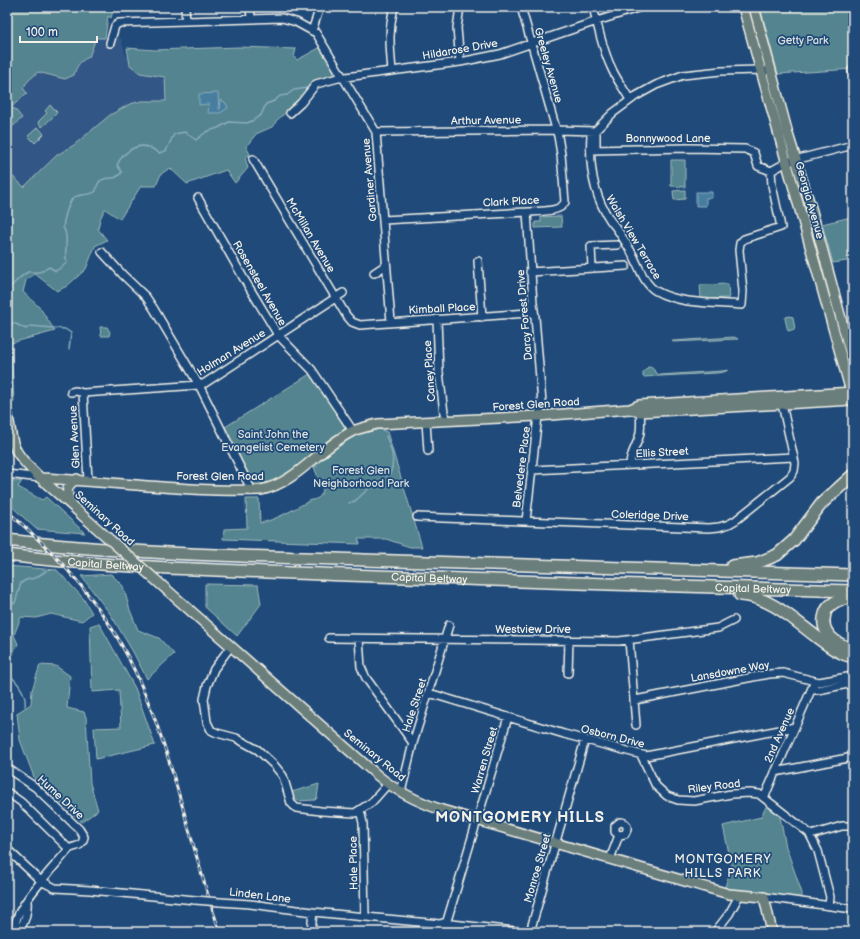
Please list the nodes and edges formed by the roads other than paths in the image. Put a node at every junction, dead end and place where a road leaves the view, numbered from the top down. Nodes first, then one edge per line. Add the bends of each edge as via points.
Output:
1 (185, 7) edge
2 (250, 7) edge
3 (320, 7) edge
4 (394, 7) edge
5 (460, 7) edge
6 (521, 7) edge
7 (593, 7) edge
8 (641, 7) edge
9 (743, 7) edge
10 (754, 7) edge
11 (251, 18) junction
12 (597, 20) junction
13 (186, 21) junction
14 (312, 31) junction
15 (110, 43) dead end
16 (532, 43) junction
17 (460, 62) junction
18 (760, 70) junction
19 (392, 71) junction
20 (771, 73) junction
21 (344, 78) junction
22 (630, 100) junction
23 (290, 113) dead end
24 (557, 130) junction
25 (596, 131) junction
26 (376, 132) junction
27 (853, 144) edge
28 (594, 149) junction
29 (253, 159) dead end
30 (792, 161) junction
31 (771, 171) junction
32 (198, 198) dead end
33 (527, 212) junction
34 (383, 220) junction
35 (617, 245) dead end
36 (102, 252) dead end
37 (478, 261) dead end
38 (386, 265) junction
39 (626, 266) dead end
40 (592, 268) junction
41 (530, 272) junction
42 (374, 273) dead end
43 (343, 293) dead end
44 (335, 298) junction
45 (534, 311) junction
46 (482, 317) junction
47 (437, 319) junction
48 (352, 322) joint
49 (391, 322) junction
50 (278, 335) junction
51 (853, 363) edge
52 (200, 385) junction
53 (71, 392) dead end
54 (83, 393) junction
55 (853, 396) edge
56 (782, 404) junction
57 (640, 409) junction
58 (7, 412) edge
59 (538, 416) junction
60 (445, 421) junction
61 (426, 422) junction
62 (353, 431) junction
63 (428, 451) dead end
64 (794, 457) junction
65 (630, 465) junction
66 (532, 470) junction
67 (7, 474) edge
68 (853, 475) edge
69 (41, 478) junction
70 (77, 480) junction
71 (88, 480) junction
72 (252, 491) junction
73 (73, 506) junction
74 (417, 517) dead end
75 (526, 521) junction
76 (7, 540) edge
77 (7, 555) edge
78 (663, 571) junction
79 (853, 575) edge
80 (629, 585) junction
81 (853, 591) edge
82 (853, 597) edge
83 (734, 620) dead end
84 (449, 625) dead end
85 (329, 638) dead end
86 (358, 639) junction
87 (445, 640) junction
88 (569, 640) junction
89 (629, 640) junction
90 (231, 646) junction
91 (853, 649) edge
92 (853, 657) edge
93 (568, 673) dead end
94 (853, 676) edge
95 (815, 681) junction
96 (853, 683) edge
97 (812, 690) junction
98 (430, 693) junction
99 (635, 700) junction
100 (508, 717) junction
101 (636, 725) dead end
102 (795, 727) junction
103 (585, 740) junction
104 (413, 743) junction
105 (641, 755) junction
106 (853, 757) edge
107 (7, 768) edge
108 (775, 772) junction
109 (388, 784) junction
110 (7, 792) edge
111 (401, 792) junction
112 (764, 798) junction
113 (360, 810) junction
114 (478, 820) junction
115 (853, 826) edge
116 (618, 835) dead end
117 (811, 835) junction
118 (556, 844) junction
119 (69, 849) junction
120 (10, 852) edge
121 (610, 859) junction
122 (7, 861) edge
123 (41, 881) junction
124 (739, 896) junction
125 (764, 897) junction
126 (829, 905) junction
127 (853, 909) edge
128 (313, 912) junction
129 (365, 917) junction
130 (442, 927) edge
131 (18, 931) edge
132 (311, 932) edge
133 (524, 932) edge
134 (530, 932) edge
135 (715, 932) edge
136 (772, 932) edge

1 - 13 street
2 - 11 street
3 - 14 street
4 - 19 street via 389,44
5 - 17 street via 457,28
6 - 16 street, Greeley Avenue
7 - 12 street
8 - 12 street, Hildarose Drive
9 - 18 main road, Georgia Avenue
10 - 20 main road, Georgia Avenue
11 - 13 street
11 - 14 street via 282,18
12 - 16 street, Hildarose Drive
12 - 22 street via 610,66
13 - 15 street via 119,23 115,26
14 - 21 street, Gardiner Avenue via 320,39
16 - 17 street, Hildarose Drive via 500,54
16 - 24 street, Greeley Avenue
17 - 19 street, Hildarose Drive
18 - 20 street
18 - 22 street via 683,75 656,85
18 - 30 main road, Georgia Avenue
19 - 21 street, Hildarose Drive
20 - 30 main road, Georgia Avenue via 788,134
21 - 23 street, Hildarose Drive via 316,84
21 - 26 street, Gardiner Avenue
22 - 25 street
24 - 25 street, Arthur Avenue
24 - 26 street, Arthur Avenue
24 - 33 street, Clark Place via 565,202 561,208
25 - 28 street, Walsh View Terrace
26 - 34 street, Gardiner Avenue
27 - 30 street
28 - 31 street, Bonnywood Lane via 745,149 754,153 758,166
28 - 31 street, Walsh View Terrace via 593,177 597,195 652,288 657,292 699,302 742,305 740,243 744,239 780,227
29 - 44 street, McMillan Avenue
30 - 31 street
30 - 51 main road, Georgia Avenue via 824,253
30 - 55 main road, Georgia Avenue
32 - 50 street, Rosensteel Avenue
33 - 34 street, Clark Place
33 - 41 street, Darcy Forest Drive
34 - 38 street, Gardiner Avenue
35 - 40 street via 590,246
36 - 52 street via 146,297
37 - 46 street
38 - 42 street
38 - 49 street, Gardiner Avenue
39 - 40 street
40 - 41 street
41 - 45 street, Darcy Forest Drive
43 - 44 street, Holman Avenue
44 - 48 street, McMillan Avenue
44 - 50 street, Holman Avenue
45 - 46 street, Kimball Place
45 - 59 street, Darcy Forest Drive via 542,403
46 - 47 street, Kimball Place
47 - 49 street, Kimball Place
47 - 60 street, Caney Place
48 - 49 street, Kimball Place via 360,325
50 - 52 street, Holman Avenue
50 - 62 street, Rosensteel Avenue via 312,370
52 - 54 street, Holman Avenue
52 - 72 street
53 - 54 street, Holman Avenue
54 - 71 street, Glen Avenue
55 - 56 main road, Forest Glen Road
55 - 57 main road, Forest Glen Road
56 - 57 main road, Forest Glen Road
56 - 64 street, Coleridge Drive
57 - 59 main road, Forest Glen Road
57 - 65 street via 641,427 630,457
58 - 69 main road, Seminary Road via 16,451
59 - 60 main road, Forest Glen Road
59 - 66 street, Belvedere Place
60 - 61 main road, Forest Glen Road
61 - 62 main road, Forest Glen Road via 377,424
61 - 63 street
62 - 72 main road, Forest Glen Road via 283,482 268,489
64 - 65 street, Ellis Street
64 - 75 street, Coleridge Drive via 794,471 790,477 736,520 719,527
65 - 66 street, Ellis Street
66 - 75 street, Belvedere Place
67 - 69 street, Forest Glen Road
68 - 78 highway via 822,503 794,540 772,557 745,565
69 - 70 main road, Forest Glen Road
69 - 73 main road, Seminary Road
70 - 71 main road, Forest Glen Road
70 - 73 main road via 72,482 68,490
71 - 72 main road, Forest Glen Road via 176,488
73 - 90 main road, Seminary Road, bridge
74 - 75 street, Coleridge Drive
76 - 78 highway, Capital Beltway via 168,553
77 - 80 highway, Capital Beltway via 168,568
78 - 79 highway, Capital Beltway
80 - 81 highway, Capital Beltway
80 - 92 highway via 637,591 757,597 774,606 830,648
82 - 91 highway via 830,605 826,610 824,622 828,635
83 - 89 street, Westview Drive via 718,628
84 - 87 street, Hale Street
85 - 86 street, Westview Drive
86 - 87 street, Westview Drive
86 - 104 street via 361,668 366,678
87 - 88 street, Westview Drive
87 - 98 street, Hale Street
88 - 89 street, Westview Drive
88 - 93 street
89 - 99 street
90 - 109 main road, Seminary Road
90 - 113 street via 214,669 207,686 204,708 211,730 236,738 258,750 282,776 291,803 296,807 350,813
94 - 95 street, Lansdowne Way via 823,682
95 - 97 street, 2nd Avenue
95 - 99 street, Lansdowne Way via 783,673 769,674
96 - 97 street
97 - 102 street, 2nd Avenue
98 - 100 street, Osborn Drive
98 - 104 street, Hale Street
99 - 101 street
100 - 103 street, Osborn Drive
100 - 114 street, Warren Street
102 - 105 street, Osborn Drive
102 - 108 street, 2nd Avenue
103 - 105 street, Osborn Drive
103 - 118 street, Monroe Street
104 - 111 street, Hale Street
105 - 112 street, Riley Road via 656,786 678,800 694,801 750,793 759,794
106 - 108 street
107 - 119 street, Hume Drive via 35,787 79,829 84,837 82,842 79,846
108 - 112 street, 2nd Avenue
109 - 111 main road, Seminary Road
109 - 113 street via 372,802
110 - 119 street via 21,802
111 - 114 main road, Seminary Road via 429,806
112 - 117 street
113 - 129 street, Hale Place via 363,823
114 - 118 main road, Seminary Road
114 - 130 street, Warren Street
115 - 117 street via 842,826
116 - 121 street
117 - 126 street via 818,851 830,897
118 - 121 main road, Seminary Road
118 - 134 street, Monroe Street
119 - 123 street, Hume Drive
120 - 122 street
120 - 123 street, Linden Lane
121 - 124 main road, Seminary Road
123 - 128 street, Linden Lane, bridge via 55,888 250,904
123 - 131 street, Hume Drive via 23,905 16,926
124 - 125 main road, Seminary Road
124 - 135 street
125 - 126 street
125 - 136 main road
126 - 127 street
128 - 129 street, Linden Lane
128 - 132 street
129 - 130 street, Linden Lane
130 - 133 street, Linden Lane

